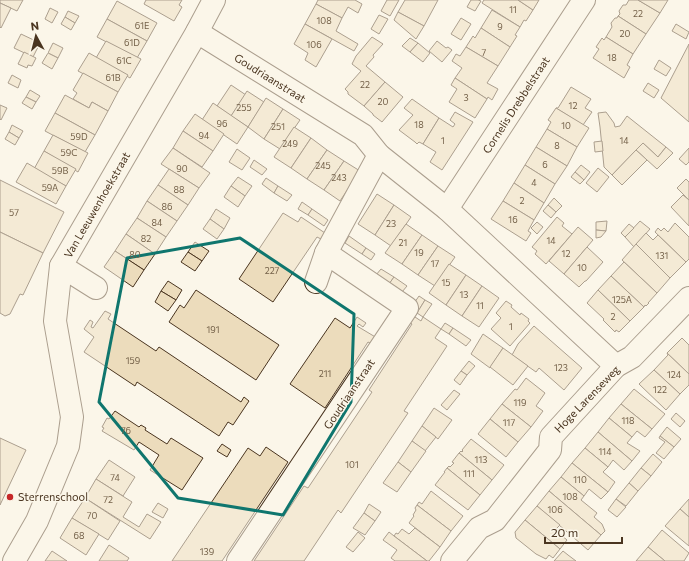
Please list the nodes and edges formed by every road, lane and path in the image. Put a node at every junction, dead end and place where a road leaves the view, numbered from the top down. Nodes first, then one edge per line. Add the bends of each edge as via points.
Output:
1 (214, 0) edge
2 (584, 0) edge
3 (197, 32) junction
4 (379, 155) junction
5 (447, 209) junction
6 (326, 253) junction
7 (61, 266) junction
8 (316, 282) dead end
9 (96, 288) dead end
10 (689, 298) edge
11 (616, 366) junction
12 (14, 561) edge
13 (238, 561) edge
14 (452, 561) edge

1 - 3 street, Van Leeuwenhoekstraat
2 - 5 street, Cornelis Drebbelstraat
3 - 4 street, Goudriaanstraat via 363,135
3 - 7 street, Van Leeuwenhoekstraat
4 - 5 street, Goudriaanstraat
4 - 6 street
5 - 11 street, Goudriaanstraat
6 - 8 street
6 - 13 street, Goudriaanstraat via 406,308
7 - 9 street
7 - 12 street, Van Leeuwenhoekstraat via 55,321 72,417 68,446 37,521
10 - 11 street, Hoge Larenseweg via 632,357
11 - 14 street, Hoge Larenseweg via 551,437 550,450 495,520 479,528

